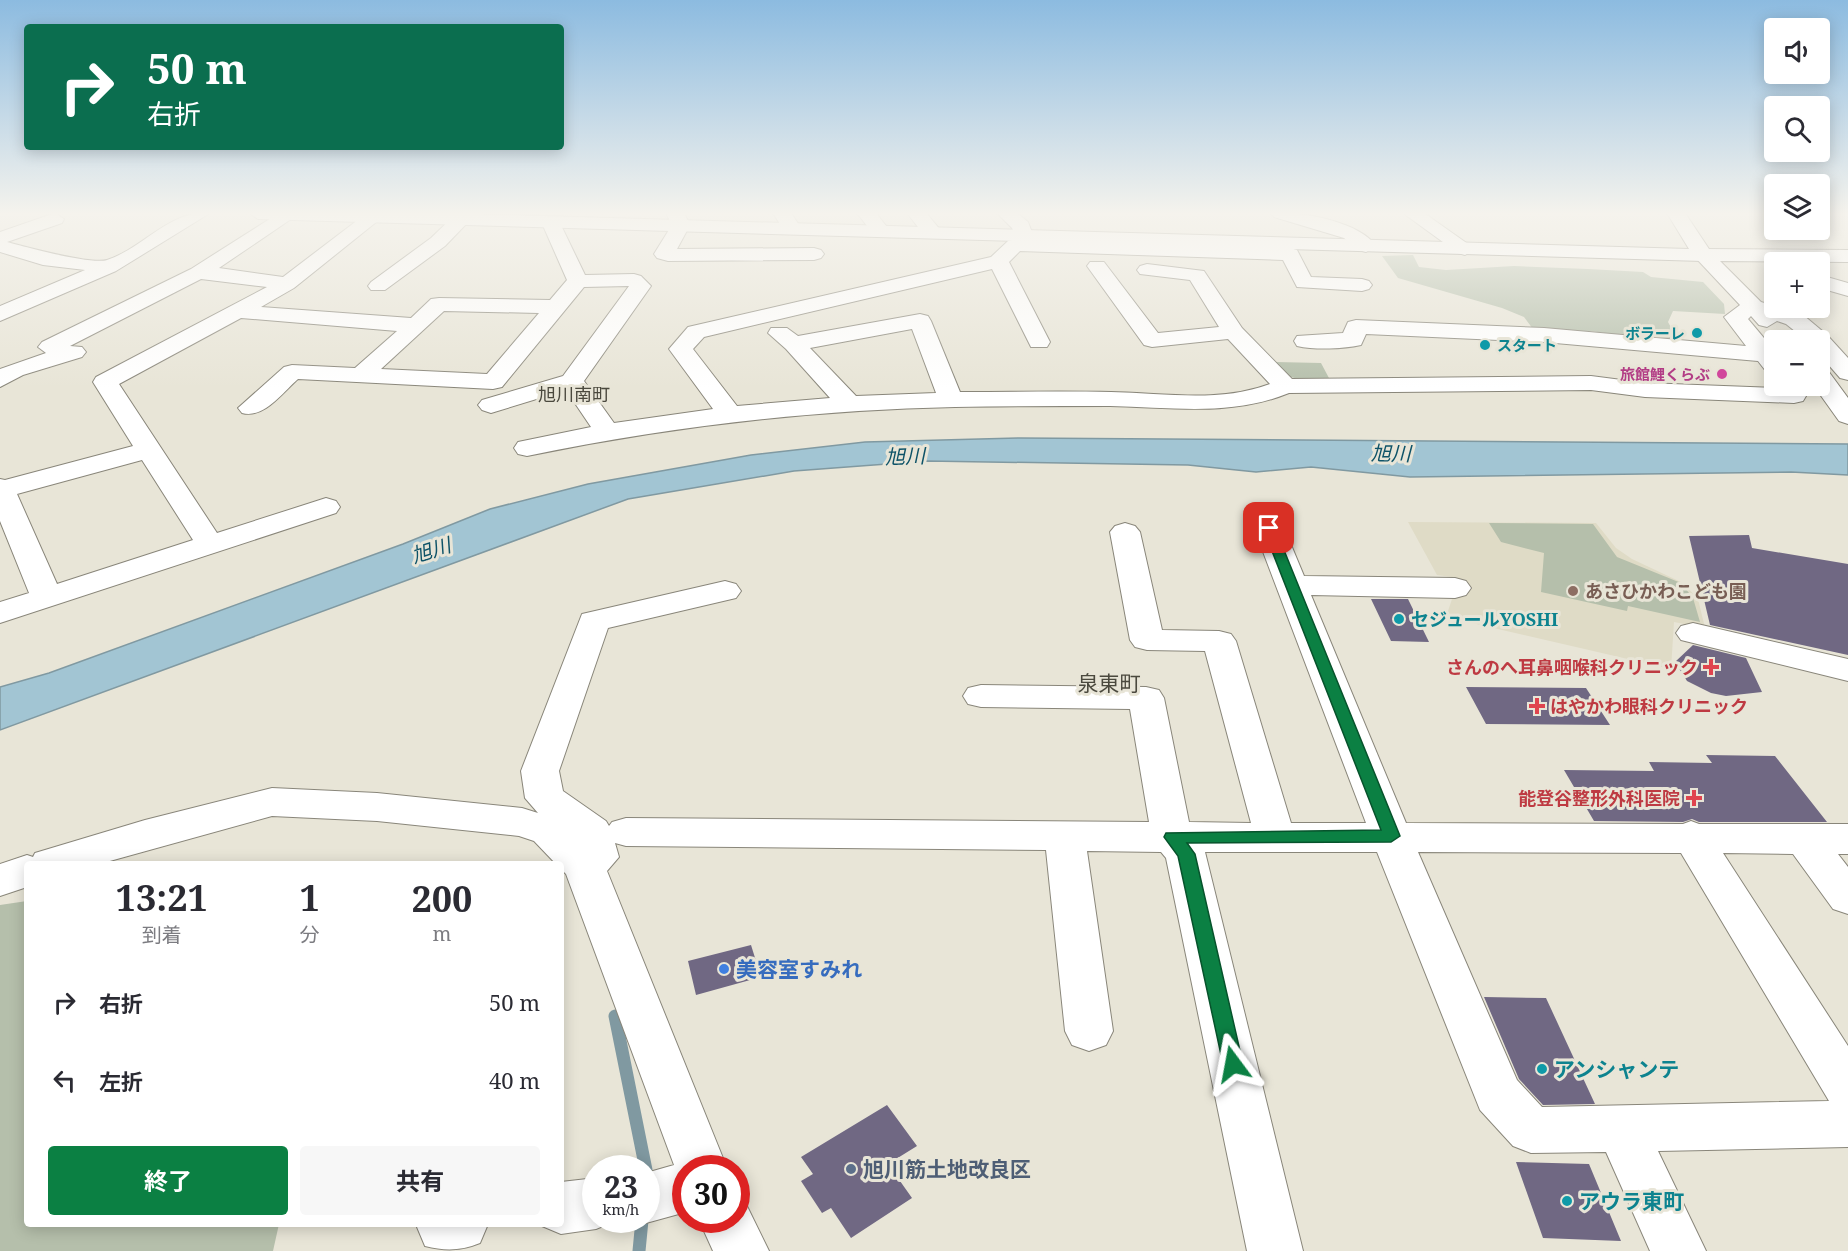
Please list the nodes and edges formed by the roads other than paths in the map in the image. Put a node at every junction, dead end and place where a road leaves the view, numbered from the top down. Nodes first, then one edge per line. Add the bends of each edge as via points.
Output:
1 (99, 271) edge
2 (304, 271) edge
3 (398, 271) edge
4 (574, 271) edge
5 (926, 271) edge
6 (1018, 271) edge
7 (1113, 271) edge
8 (1183, 271) edge
9 (1298, 271) edge
10 (1719, 271) edge
11 (198, 273) joint
12 (578, 280) junction
13 (287, 284) junction
14 (1830, 284) edge
15 (1362, 285) dead end
16 (378, 286) dead end
17 (1848, 290) edge
18 (1753, 306) junction
19 (556, 307) junction
20 (239, 311) junction
21 (0, 314) edge
22 (758, 318) junction
23 (417, 324) junction
24 (1777, 330) edge
25 (1806, 330) edge
26 (1234, 332) junction
27 (1305, 341) dead end
28 (1039, 342) dead end
29 (794, 344) junction
30 (62, 351) junction
31 (1764, 352) edge
32 (1830, 353) edge
33 (1764, 360) edge
34 (140, 364) junction
35 (1848, 373) edge
36 (360, 376) junction
37 (0, 380) edge
38 (572, 381) junction
39 (1286, 386) junction
40 (1830, 391) edge
41 (1764, 395) edge
42 (951, 400) junction
43 (849, 404) junction
44 (491, 405) dead end
45 (251, 408) dead end
46 (730, 414) junction
47 (1848, 416) edge
48 (606, 431) junction
49 (527, 448) dead end
50 (147, 450) junction
51 (1, 489) edge
52 (326, 507) dead end
53 (1269, 528) dead end
54 (1125, 532) dead end
55 (210, 544) junction
56 (1292, 585) junction
57 (1455, 588) dead end
58 (725, 591) dead end
59 (47, 597) junction
60 (0, 613) edge
61 (1693, 633) dead end
62 (1848, 670) edge
63 (981, 696) dead end
64 (626, 832) dead end
65 (1065, 835) junction
66 (1391, 836) junction
67 (1691, 836) junction
68 (1172, 837) junction
69 (1275, 837) junction
70 (1804, 838) junction
71 (1848, 838) edge
72 (60, 861) edge
73 (584, 866) junction
74 (24, 872) edge
75 (0, 880) edge
76 (1848, 898) edge
77 (1089, 1031) dead end
78 (1848, 1088) edge
79 (1848, 1124) edge
80 (1621, 1128) junction
81 (696, 1155) edge
82 (582, 1205) edge
83 (564, 1208) edge
84 (732, 1233) edge
85 (741, 1251) edge
86 (1275, 1251) edge
87 (1678, 1251) edge

1 - 21 street
2 - 13 street
3 - 16 street
4 - 12 street
5 - 22 street
6 - 28 street
7 - 26 street via 1152,340
8 - 26 street via 1197,275
9 - 15 street via 1304,283
10 - 18 street
11 - 13 street
11 - 30 street
12 - 19 street
12 - 38 street via 634,280 641,286
13 - 20 street
14 - 17 street
18 - 24 street
18 - 25 street via 1794,319
18 - 31 street via 1734,316
19 - 23 street via 440,304
19 - 36 street via 493,382
20 - 23 street
20 - 34 street
22 - 29 street
22 - 46 street via 696,332 681,350
23 - 36 street
26 - 39 street
27 - 33 street via 1353,340 1356,327 1544,334
29 - 42 street via 920,321
29 - 43 street
30 - 34 street
30 - 37 street
32 - 35 street
34 - 50 street via 105,382
36 - 45 street via 292,372
38 - 44 street
38 - 48 street
39 - 41 street via 1591,382 1645,390
39 - 42 street via 1244,401
40 - 47 street
42 - 43 street
43 - 46 street
46 - 48 street
48 - 49 street
50 - 51 street
50 - 55 street
51 - 59 street
52 - 55 street
53 - 56 street
54 - 69 street via 1147,640 1219,641
55 - 59 street
56 - 57 street
56 - 66 street
58 - 73 street via 594,621 540,771 544,798 592,831 598,857
59 - 60 street
61 - 62 street
63 - 68 street via 1146,698
64 - 65 street
65 - 68 street
65 - 77 street
66 - 67 street
66 - 69 street
66 - 80 street via 1498,1094 1531,1130
67 - 70 street
67 - 78 street
68 - 69 street
68 - 86 street via 1186,854
70 - 71 street
70 - 76 street
72 - 73 street via 272,802 377,807 522,822 548,831
73 - 81 street
74 - 75 street
79 - 80 street
80 - 87 street
82 - 83 street
84 - 85 street

